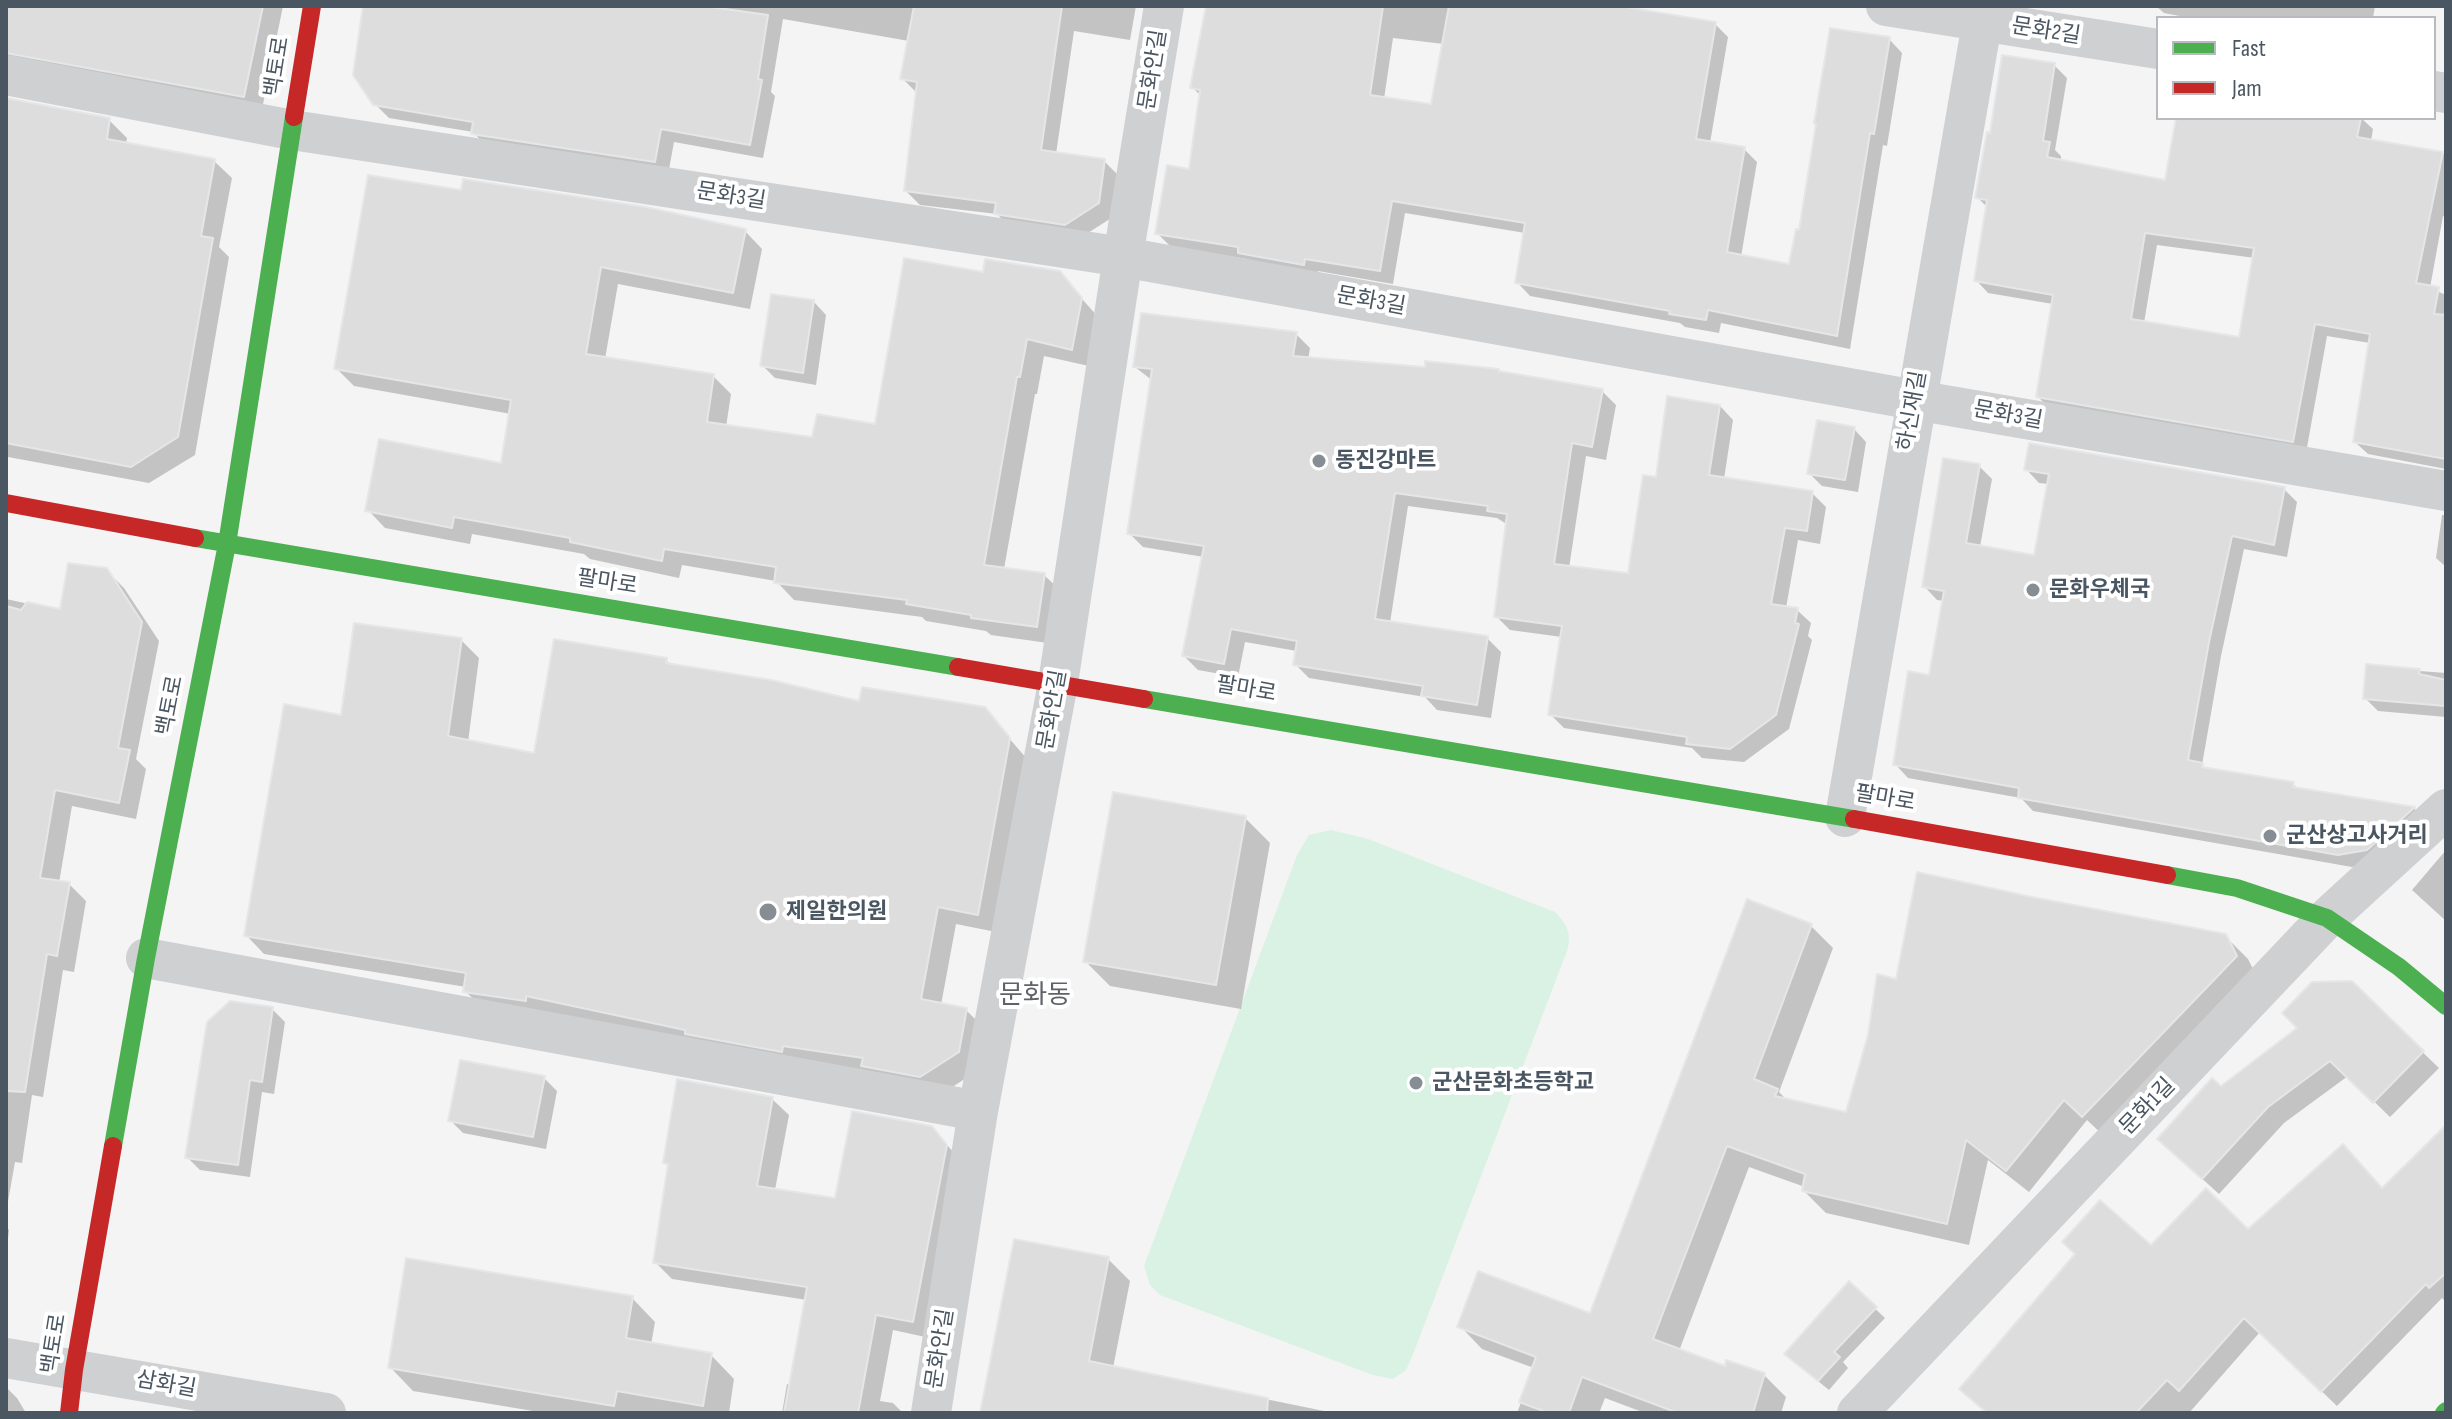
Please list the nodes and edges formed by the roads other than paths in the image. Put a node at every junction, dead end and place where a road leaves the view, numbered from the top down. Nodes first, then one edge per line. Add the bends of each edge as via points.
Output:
1 (312, 6) edge
2 (1164, 6) edge
3 (1886, 6) edge
4 (1983, 14) edge
5 (2156, 49) edge
6 (6, 75) edge
7 (292, 130) junction
8 (1123, 257) junction
9 (1915, 400) junction
10 (2446, 491) edge
11 (6, 503) edge
12 (227, 544) junction
13 (1058, 683) junction
14 (2446, 809) edge
15 (1845, 817) junction
16 (2327, 918) junction
17 (146, 958) junction
18 (2446, 1006) edge
19 (978, 1111) junction
20 (6, 1358) edge
21 (74, 1370) junction
22 (69, 1413) edge
23 (326, 1413) edge
24 (931, 1413) edge
25 (1857, 1413) edge

1 - 7 street, 백토로
2 - 8 street, 문화안길
3 - 4 street, 문화2길
4 - 5 street, 문화2길
4 - 9 street, 하신재길
6 - 7 street, 문화3길
7 - 8 street, 문화3길
7 - 12 street, 백토로
8 - 9 street, 문화3길
8 - 13 street, 문화안길
9 - 10 street, 문화3길
9 - 15 street, 하신재길
11 - 12 street, 팔마로
12 - 13 street, 팔마로
12 - 17 street, 백토로
13 - 15 street, 팔마로
13 - 19 street, 문화안길
14 - 16 street, 문화1길
15 - 16 street, 팔마로 via 2237,888
16 - 18 street, 팔마로
16 - 25 street, 문화1길
17 - 19 street
17 - 21 street, 백토로
19 - 24 street, 문화안길
20 - 21 street, 삼화길
21 - 22 street, 백토로
21 - 23 street, 삼화길

